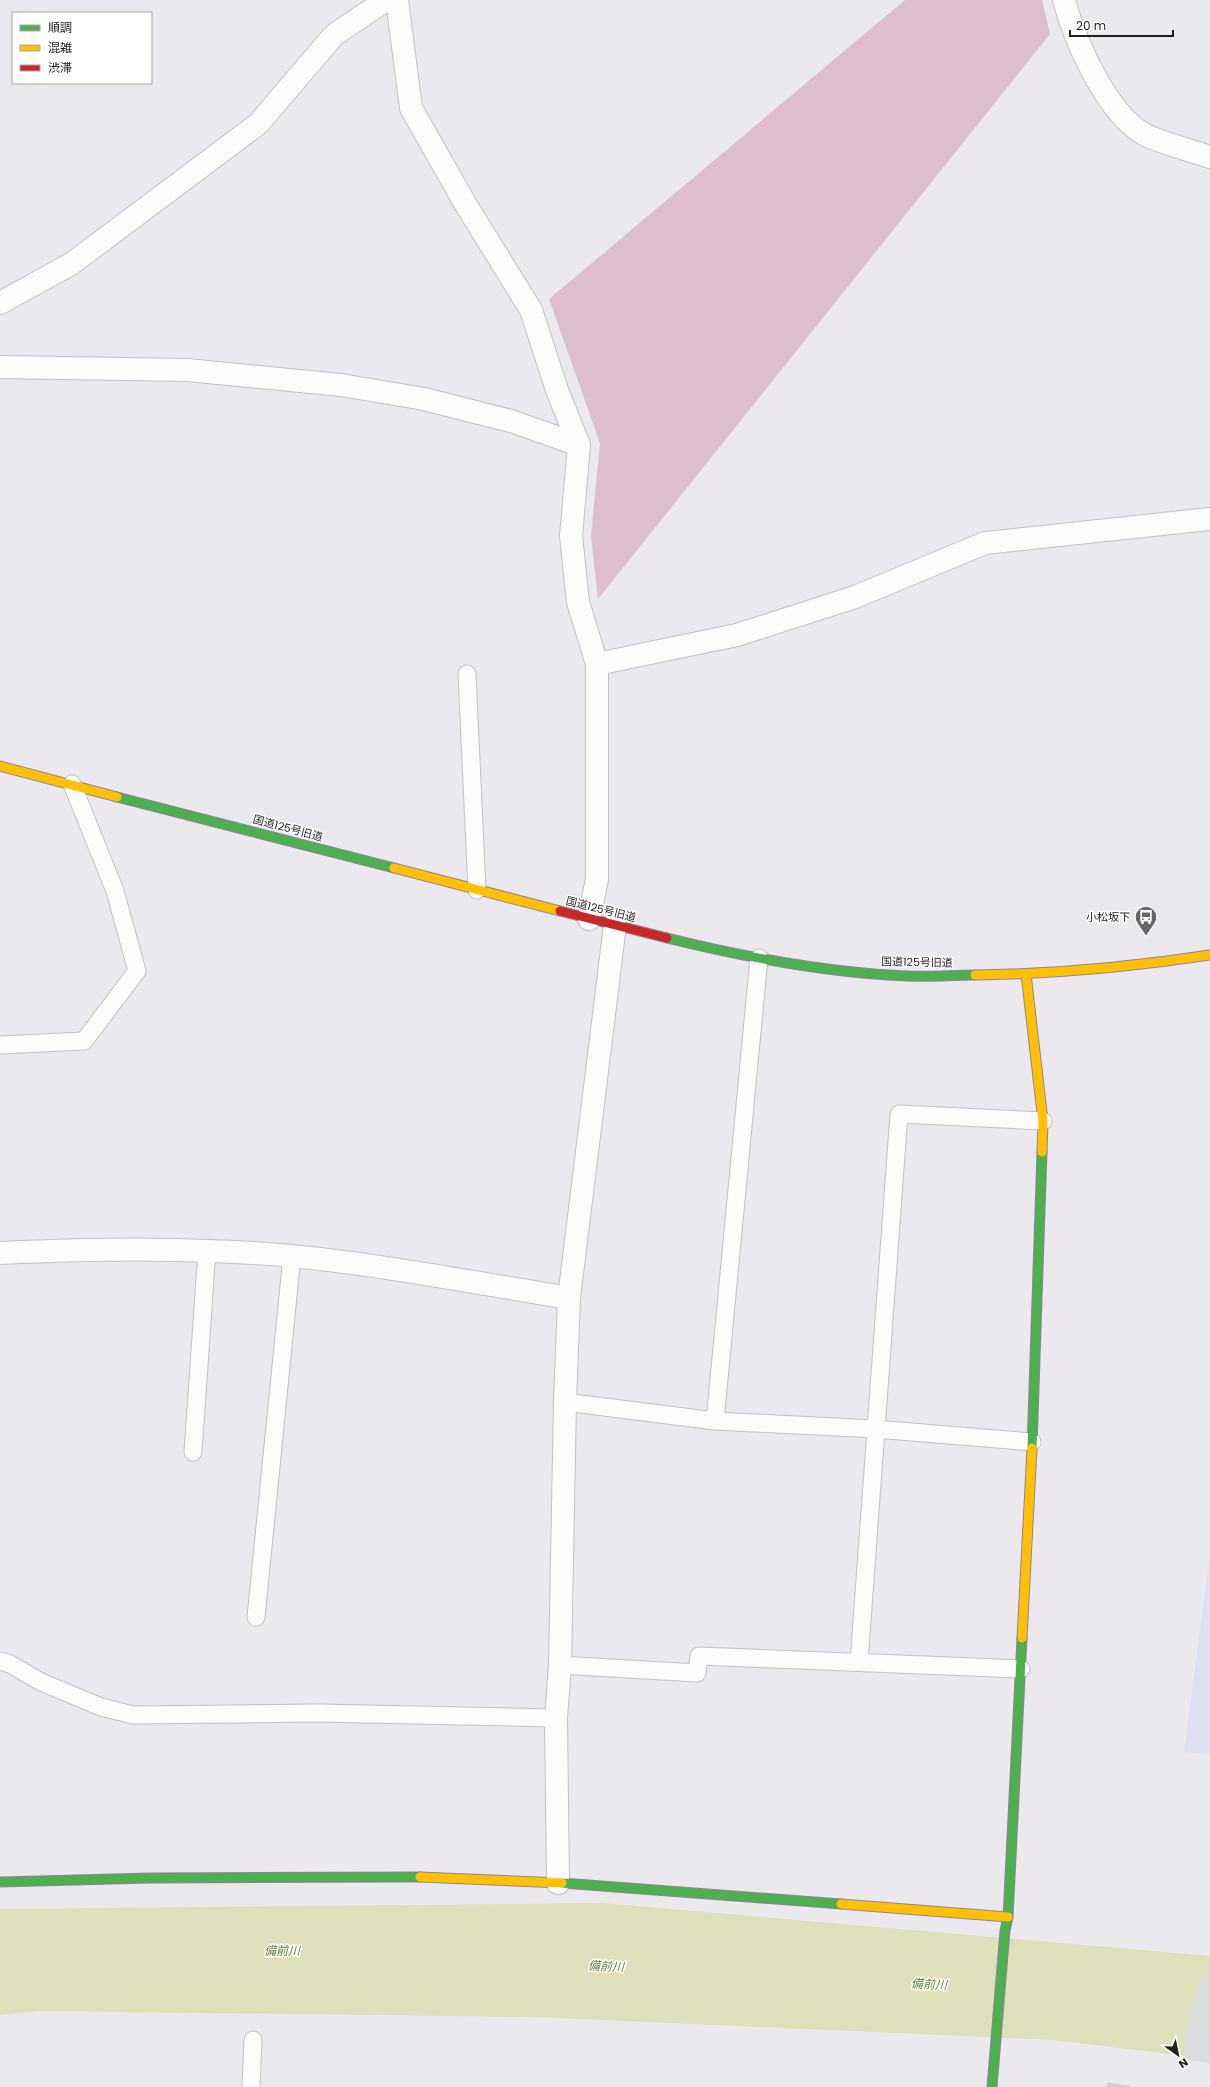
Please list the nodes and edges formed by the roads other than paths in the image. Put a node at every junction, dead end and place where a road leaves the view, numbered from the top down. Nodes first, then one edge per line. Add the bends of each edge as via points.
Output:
1 (386, 0) edge
2 (397, 0) edge
3 (1064, 0) edge
4 (1210, 157) edge
5 (1, 298) edge
6 (0, 367) edge
7 (579, 445) junction
8 (1210, 519) edge
9 (598, 664) junction
10 (467, 674) dead end
11 (0, 766) edge
12 (72, 784) junction
13 (477, 890) junction
14 (589, 919) junction
15 (615, 925) junction
16 (1210, 954) edge
17 (759, 958) junction
18 (1026, 974) junction
19 (0, 1045) edge
20 (1043, 1120) junction
21 (208, 1250) junction
22 (0, 1253) edge
23 (292, 1256) junction
24 (569, 1298) junction
25 (564, 1402) junction
26 (715, 1421) junction
27 (876, 1429) junction
28 (1032, 1442) junction
29 (192, 1452) dead end
30 (256, 1617) dead end
31 (0, 1661) edge
32 (859, 1662) junction
33 (560, 1665) junction
34 (1021, 1669) junction
35 (556, 1718) junction
36 (0, 1882) edge
37 (558, 1883) junction
38 (1008, 1917) junction
39 (253, 2040) dead end
40 (251, 2087) edge
41 (992, 2087) edge

1 - 5 street via 334,35 258,124 71,264
2 - 7 street via 412,108 466,205 531,310 557,390
3 - 4 street via 1071,26 1094,74 1116,109 1143,134
6 - 7 street via 187,370 342,385 424,399 504,419
7 - 9 street via 571,536 578,602
8 - 9 street via 984,543 855,597 737,635
9 - 14 street via 597,879
10 - 13 lane
11 - 12 street, 国道125号旧道
12 - 13 street, 国道125号旧道
12 - 19 lane via 115,891 137,971 84,1041
13 - 14 street, 国道125号旧道
14 - 15 street, 国道125号旧道
15 - 17 street, 国道125号旧道
15 - 24 street
16 - 18 street, 国道125号旧道 via 1146,965
17 - 18 street, 国道125号旧道 via 827,969 908,976
17 - 26 lane
18 - 20 street
20 - 27 lane via 899,1114
20 - 28 street
21 - 22 street
21 - 23 street
21 - 29 lane
23 - 24 street
23 - 30 lane
24 - 25 street
25 - 26 lane
25 - 33 street
26 - 27 lane
27 - 28 lane
27 - 32 lane
28 - 34 street
31 - 35 lane via 41,1682 95,1704 134,1714 319,1713
32 - 33 lane via 699,1656 697,1673
32 - 34 lane
33 - 35 street
34 - 38 street
35 - 37 street
36 - 37 street via 396,1876
37 - 38 street
38 - 41 street
39 - 40 lane

